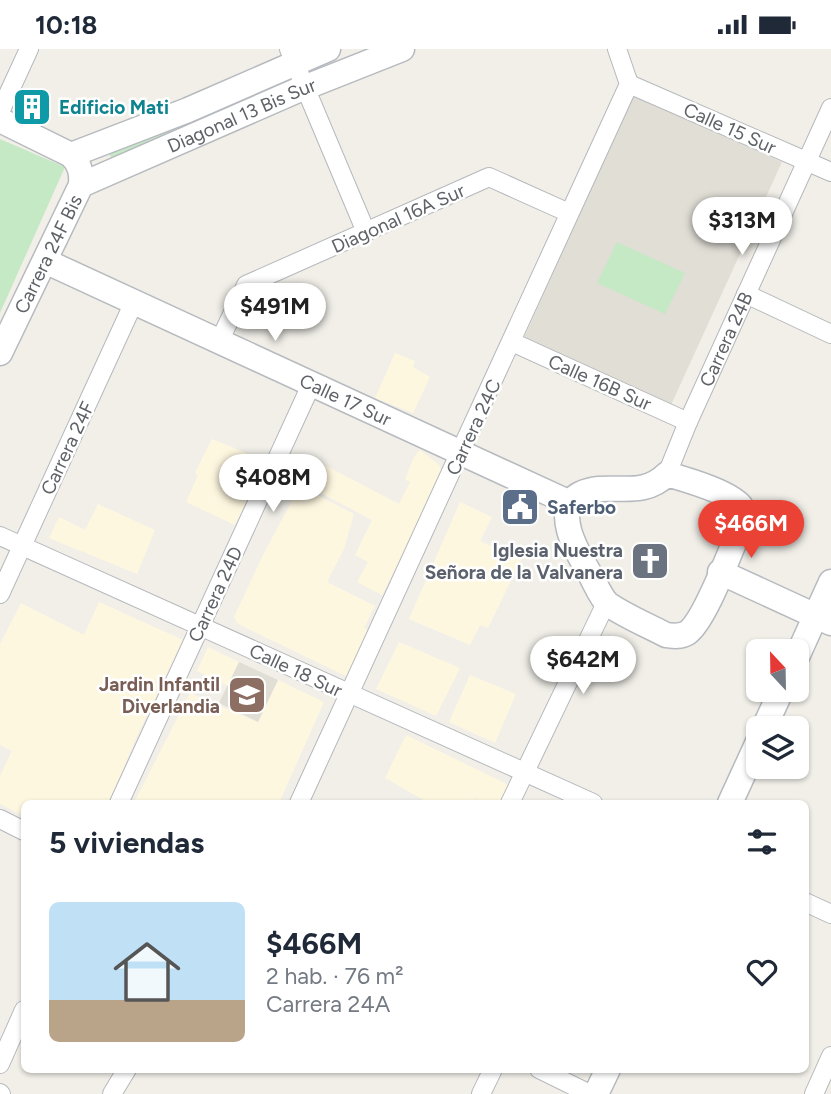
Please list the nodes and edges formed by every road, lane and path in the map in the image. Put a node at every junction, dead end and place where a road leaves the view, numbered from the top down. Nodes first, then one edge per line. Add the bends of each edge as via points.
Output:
1 (29, 49) edge
2 (328, 49) edge
3 (402, 49) edge
4 (617, 49) edge
5 (292, 56) edge
6 (629, 84) junction
7 (304, 88) junction
8 (831, 108) edge
9 (0, 111) edge
10 (0, 120) edge
11 (71, 155) junction
12 (806, 162) junction
13 (831, 172) edge
14 (81, 185) junction
15 (569, 213) junction
16 (366, 232) junction
17 (44, 261) junction
18 (746, 295) junction
19 (134, 302) junction
20 (831, 334) edge
21 (219, 342) junction
22 (512, 342) junction
23 (0, 353) edge
24 (311, 385) junction
25 (688, 422) junction
26 (461, 454) junction
27 (667, 474) junction
28 (570, 503) junction
29 (0, 536) edge
30 (22, 546) junction
31 (720, 572) junction
32 (831, 582) edge
33 (0, 594) edge
34 (606, 603) junction
35 (823, 620) edge
36 (201, 627) junction
37 (809, 640) edge
38 (350, 695) junction
39 (746, 768) edge
40 (525, 772) junction
41 (121, 800) edge
42 (300, 800) edge
43 (511, 800) edge
44 (586, 800) edge
45 (731, 800) edge
46 (0, 819) edge
47 (21, 830) edge
48 (809, 904) edge
49 (831, 914) edge
50 (21, 1017) edge
51 (831, 1056) edge
52 (0, 1064) edge
53 (125, 1073) edge
54 (491, 1073) edge
55 (547, 1073) edge
56 (606, 1073) edge
57 (112, 1094) edge
58 (481, 1094) edge
59 (590, 1094) edge
60 (596, 1094) edge
61 (814, 1094) edge

1 - 9 street
2 - 5 street, Diagonal 13 Bis Sur
3 - 7 street, Diagonal 13 Bis Sur
4 - 6 street
5 - 7 street
5 - 11 street, Diagonal 13 Bis Sur via 188,110
6 - 12 street, Calle 15 Sur
6 - 15 street, Carrera 24C
7 - 14 street, Diagonal 13 Bis Sur
7 - 16 street
8 - 12 street, Carrera 24B
10 - 11 street
11 - 14 street, Carrera 24F Bis via 79,165
12 - 13 street, Calle 15 Sur
12 - 18 street, Carrera 24B
14 - 17 street, Carrera 24F Bis
15 - 16 street, Diagonal 16A Sur via 489,177
15 - 22 street, Carrera 24C
16 - 21 street, Diagonal 16A Sur via 246,285
17 - 19 street, Calle 17 Sur
17 - 23 street, Carrera 24F Bis
18 - 20 street
18 - 25 street, Carrera 24B
19 - 21 street, Calle 17 Sur
19 - 30 street, Carrera 24F
21 - 24 street, Calle 17 Sur
22 - 25 street, Calle 16B Sur
22 - 26 street, Carrera 24C
24 - 26 street, Calle 17 Sur
24 - 36 street, Carrera 24D
25 - 27 street, Carrera 24B
26 - 28 street, Calle 17 Sur
26 - 38 street, Carrera 24C
27 - 28 street via 647,487 590,491
27 - 31 street via 735,500 743,511 740,529
28 - 34 street via 571,538
29 - 30 street, Calle 18 Sur
30 - 33 street, Carrera 24F
30 - 36 street, Calle 18 Sur
31 - 34 street via 698,623 685,635 666,635
31 - 35 street
32 - 35 street
34 - 40 street
35 - 37 street
36 - 38 street, Calle 18 Sur
36 - 41 street, Carrera 24D
38 - 40 street, Calle 18 Sur
38 - 42 street, Carrera 24C
39 - 45 street
40 - 43 street
40 - 44 street, Calle 18 Sur
46 - 47 street
48 - 49 street
50 - 52 street
51 - 61 street
53 - 57 street
54 - 58 street
55 - 59 street
56 - 60 street

